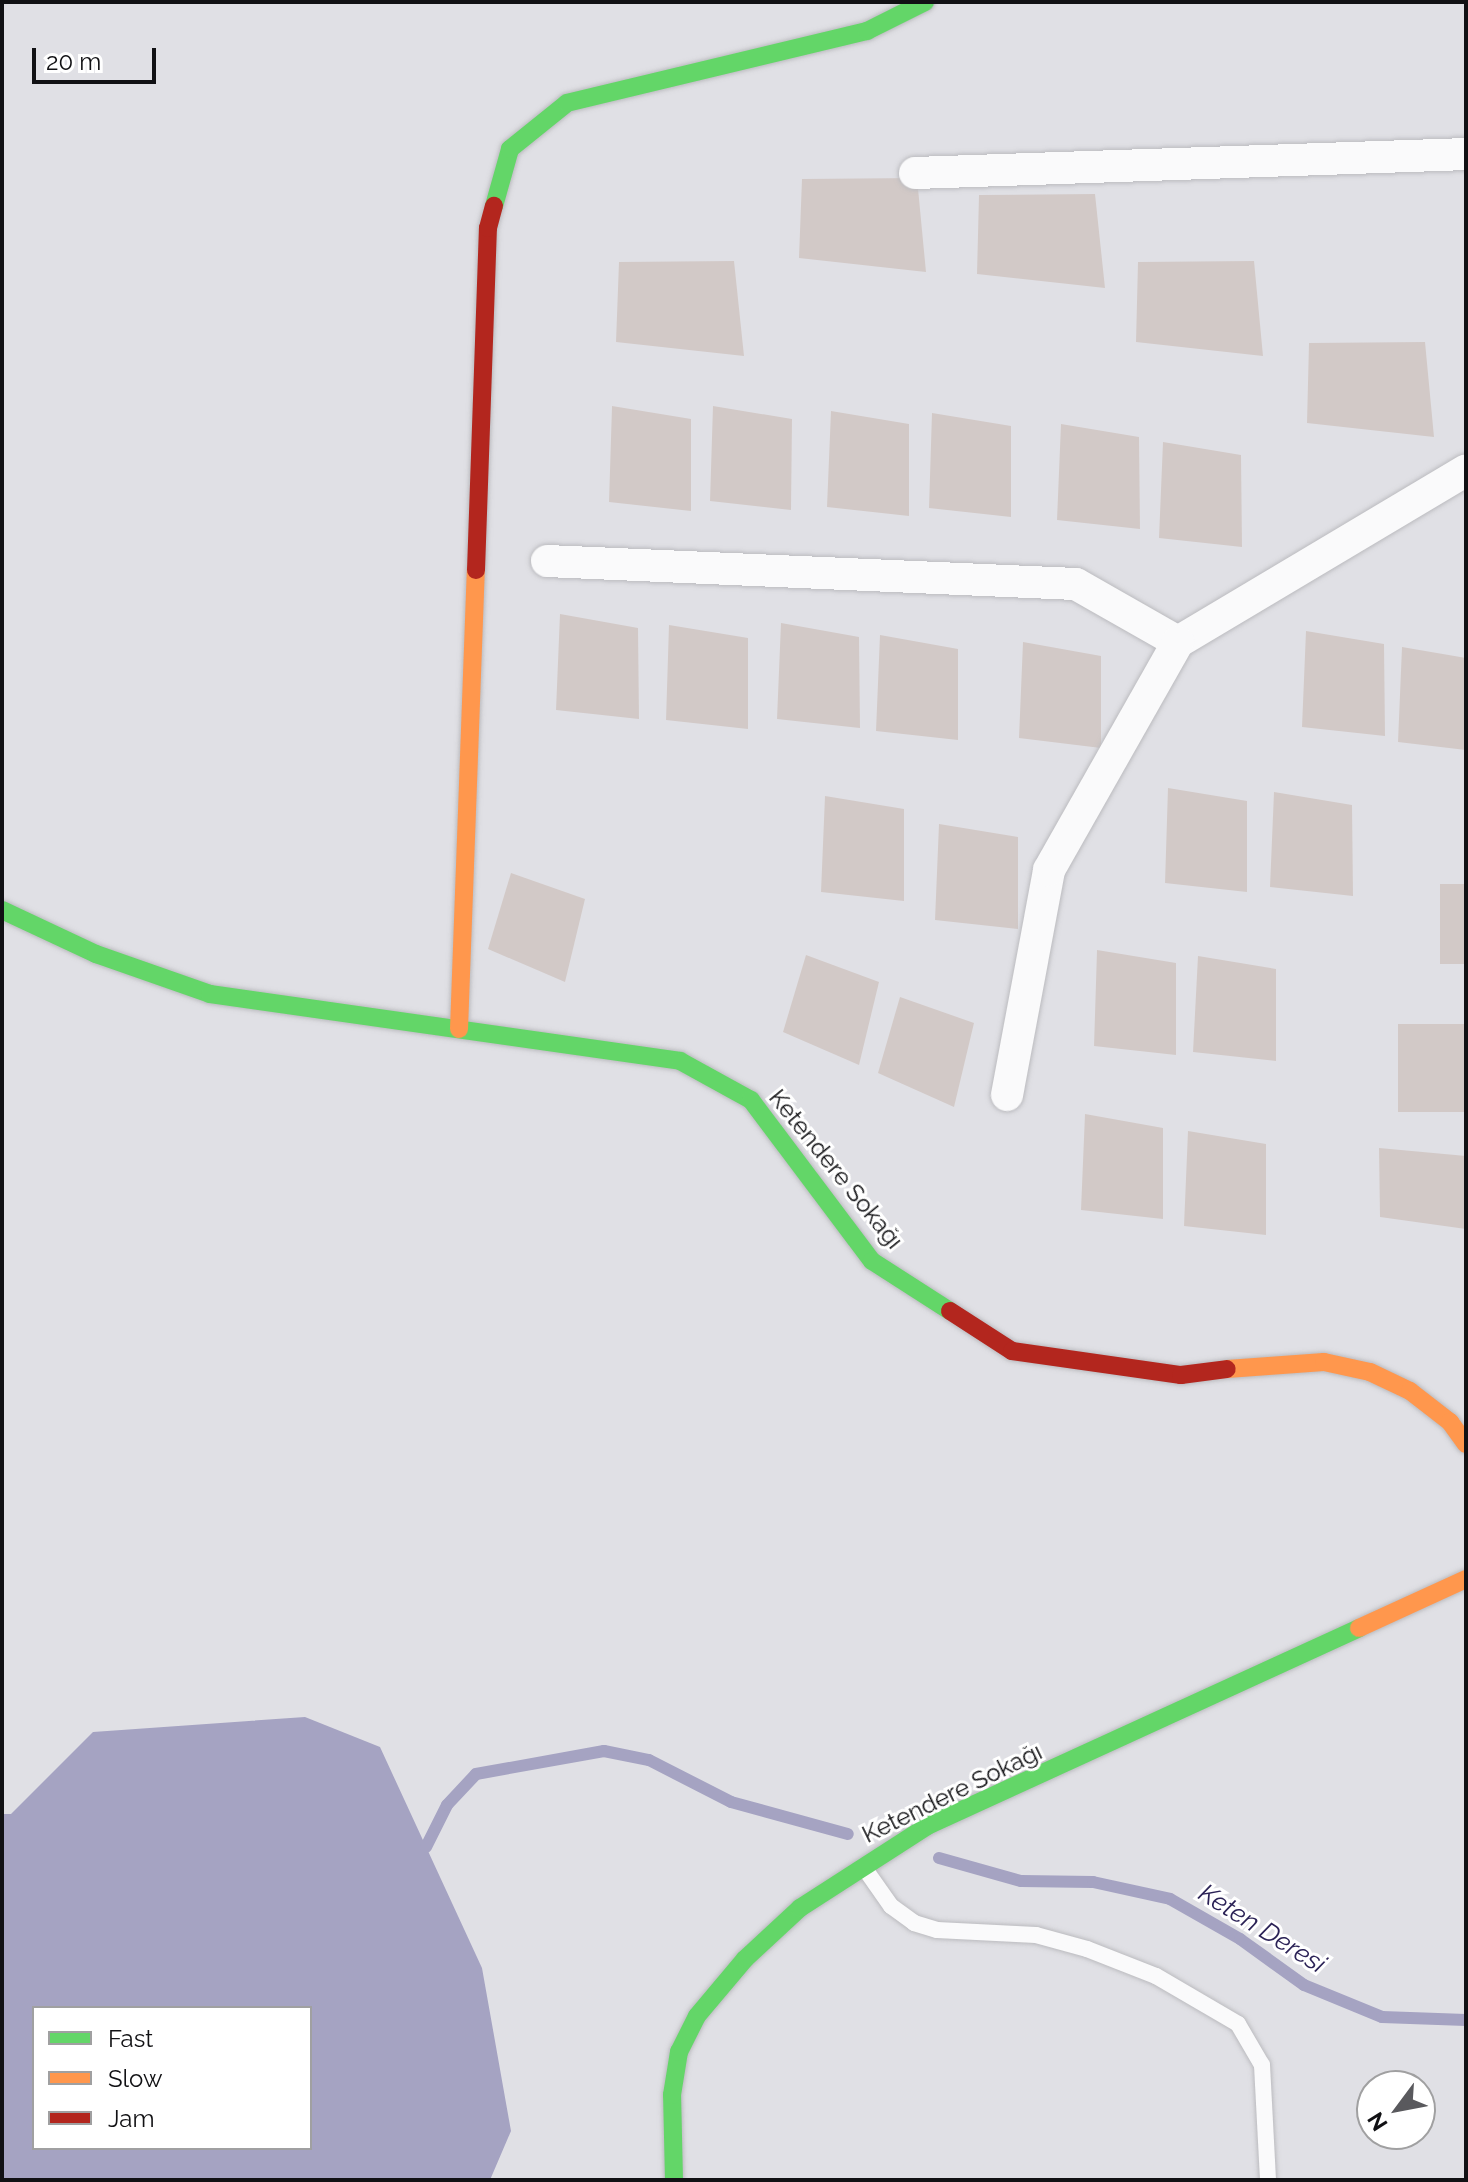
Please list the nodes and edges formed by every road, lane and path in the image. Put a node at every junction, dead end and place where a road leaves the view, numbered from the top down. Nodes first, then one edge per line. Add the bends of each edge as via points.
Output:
1 (925, 2) edge
2 (1466, 154) edge
3 (915, 173) dead end
4 (1466, 470) edge
5 (547, 561) dead end
6 (1178, 642) junction
7 (2, 910) edge
8 (459, 1029) junction
9 (1007, 1095) dead end
10 (1466, 1444) edge
11 (1466, 1579) edge
12 (862, 1864) junction
13 (674, 2180) edge
14 (1268, 2180) edge

1 - 8 street via 867,31 567,103 510,149 488,228
2 - 3 street
4 - 6 street
5 - 6 street via 1076,584
6 - 9 street via 1049,870
7 - 8 street, Ketendere Sokağı via 96,954 210,994
8 - 10 street, Ketendere Sokağı via 680,1061 751,1100 872,1261 1012,1351 1181,1375 1324,1362 1370,1372 1410,1391 1450,1422
11 - 12 street, Ketendere Sokağı via 1436,1598 927,1826
12 - 13 street, Ketendere Sokağı via 789,1918 745,1959 697,2016 679,2052 672,2095
12 - 14 lane via 891,1906 914,1923 937,1930 1036,1935 1087,1949 1156,1976 1238,2024 1262,2065

